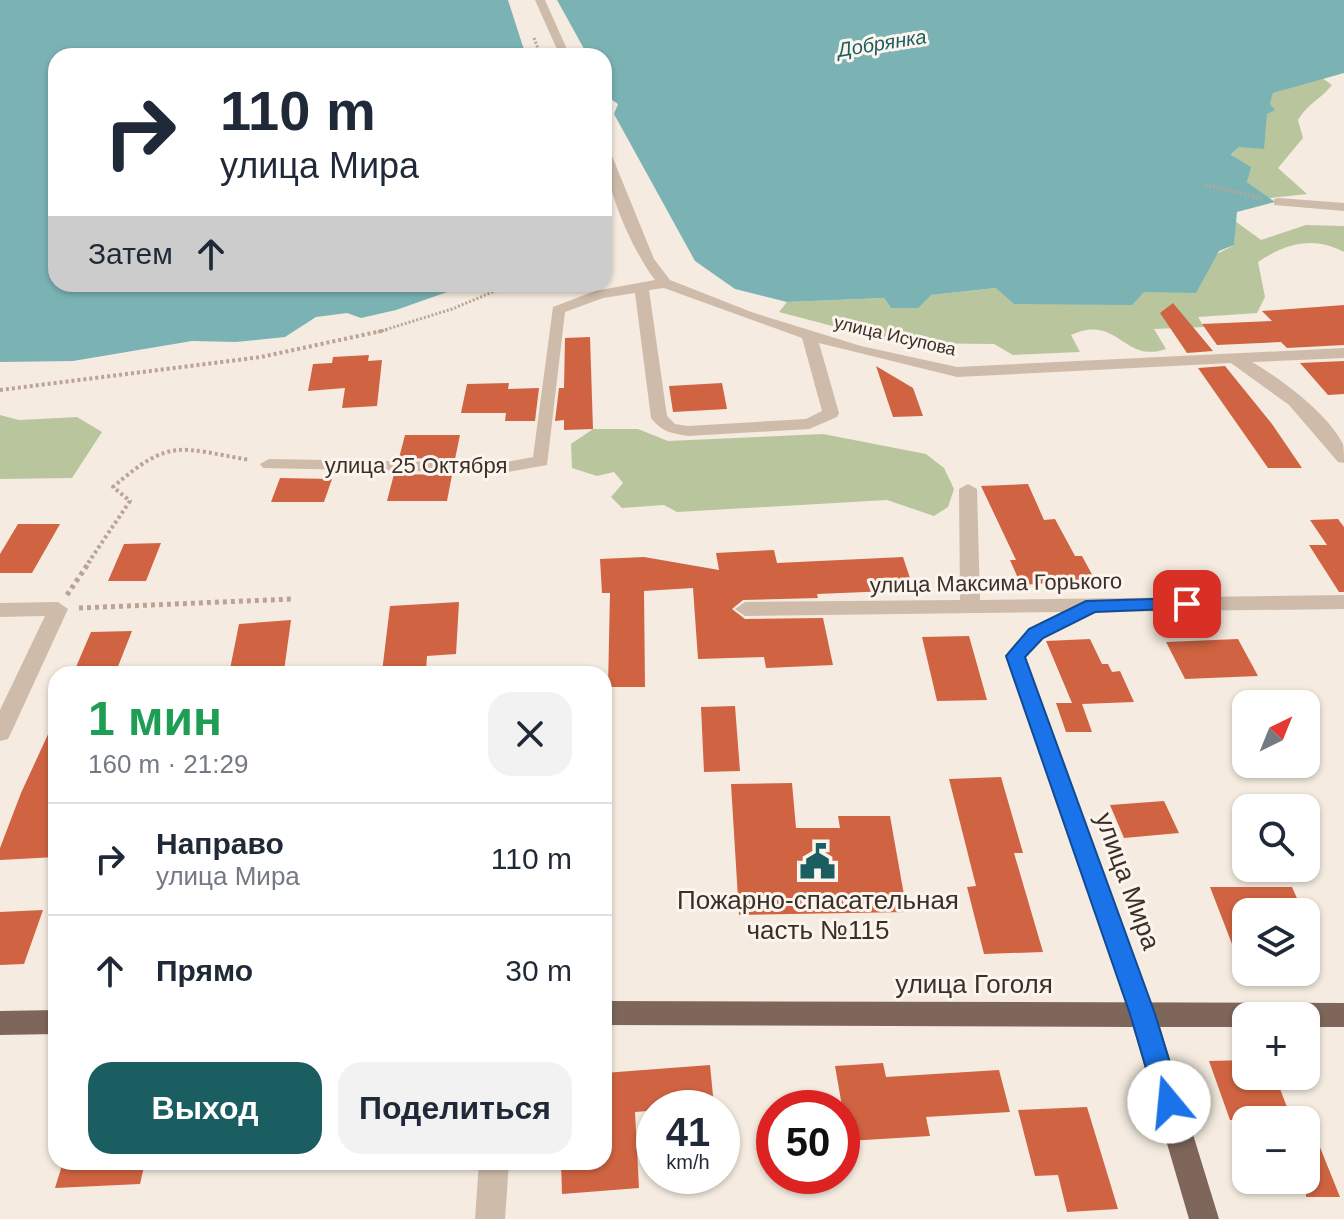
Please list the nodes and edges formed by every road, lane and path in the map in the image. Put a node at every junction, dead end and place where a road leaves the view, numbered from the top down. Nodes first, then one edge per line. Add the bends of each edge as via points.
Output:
1 (540, 0) edge
2 (561, 48) edge
3 (612, 172) edge
4 (1205, 185) dead end
5 (1279, 202) joint
6 (1344, 207) edge
7 (665, 283) junction
8 (641, 286) junction
9 (493, 292) edge
10 (610, 292) edge
11 (612, 292) edge
12 (809, 336) junction
13 (1344, 353) edge
14 (1233, 358) junction
15 (0, 390) edge
16 (1344, 458) edge
17 (269, 464) joint
18 (968, 489) dead end
19 (293, 599) dead end
20 (1344, 602) edge
21 (1092, 606) junction
22 (970, 607) junction
23 (58, 609) junction
24 (745, 609) dead end
25 (0, 610) edge
26 (0, 733) edge
27 (612, 1013) edge
28 (1143, 1014) junction
29 (1344, 1015) edge
30 (48, 1022) edge
31 (0, 1023) edge
32 (493, 1170) edge
33 (490, 1219) edge
34 (1204, 1219) edge

1 - 2 street
3 - 7 street via 647,260
4 - 5 path
5 - 6 street
7 - 8 street, улица 25 Октября
7 - 12 street, улица Исупова
8 - 11 street, улица 25 Октября
8 - 12 street via 659,418 670,428 809,424 831,413
9 - 15 path via 443,313 288,352
10 - 17 street, улица 25 Октября via 558,310 541,461 502,468
12 - 14 street, улица Исупова via 957,372
13 - 14 street, улица Исупова
14 - 16 street via 1277,383 1314,417
17 - 23 path via 181,448 149,456 113,487 130,501
18 - 22 street
19 - 23 path
20 - 21 street, улица Максима Горького
21 - 22 street, улица Максима Горького
21 - 28 street, улица Мира via 1036,633 1015,656
22 - 24 street, улица Максима Горького
23 - 25 street
23 - 26 street
27 - 28 main road, улица Гоголя
28 - 29 main road, улица Гоголя
28 - 34 main road, улица Мира
30 - 31 main road
32 - 33 street

